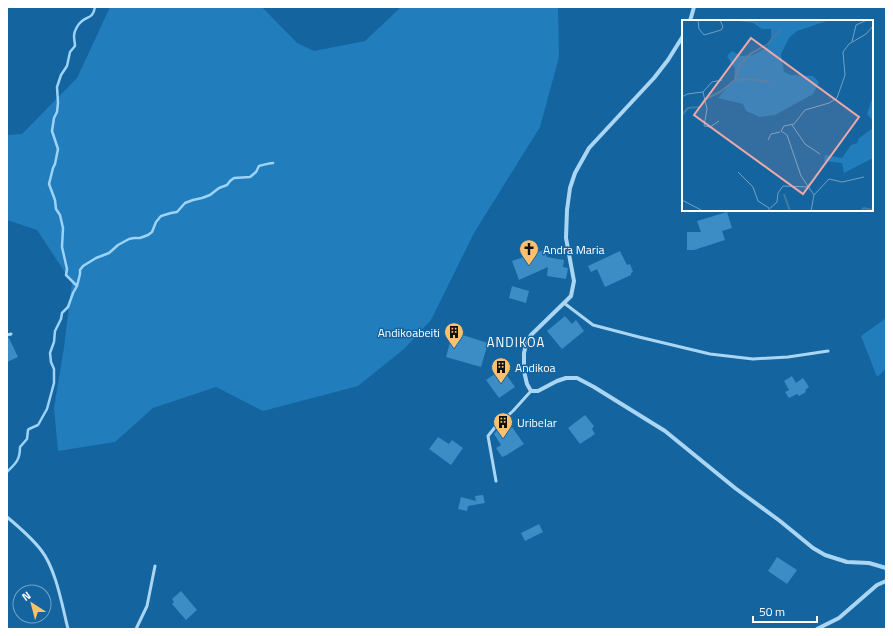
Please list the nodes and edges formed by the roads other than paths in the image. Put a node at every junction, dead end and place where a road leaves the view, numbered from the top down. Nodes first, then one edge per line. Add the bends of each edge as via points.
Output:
1 (694, 7) edge
2 (690, 20) edge
3 (682, 38) edge
4 (564, 303) junction
5 (11, 334) dead end
6 (7, 335) edge
7 (828, 351) dead end
8 (531, 391) junction
9 (496, 481) dead end
10 (7, 518) edge
11 (155, 566) dead end
12 (886, 568) edge
13 (886, 580) edge
14 (68, 629) edge
15 (136, 629) edge
16 (817, 629) edge

1 - 2 street
3 - 4 street via 654,78 589,148 575,173 570,188 566,238 574,282 570,296
4 - 7 lane via 593,325 710,354 753,359
4 - 8 street via 532,335 526,345 524,371
5 - 6 lane
8 - 9 lane via 488,436
8 - 12 street via 538,392 566,378 577,378 665,431 813,548 847,562 869,563
10 - 14 lane via 28,534 42,551 51,568
11 - 15 lane via 147,606
13 - 16 street via 839,618

